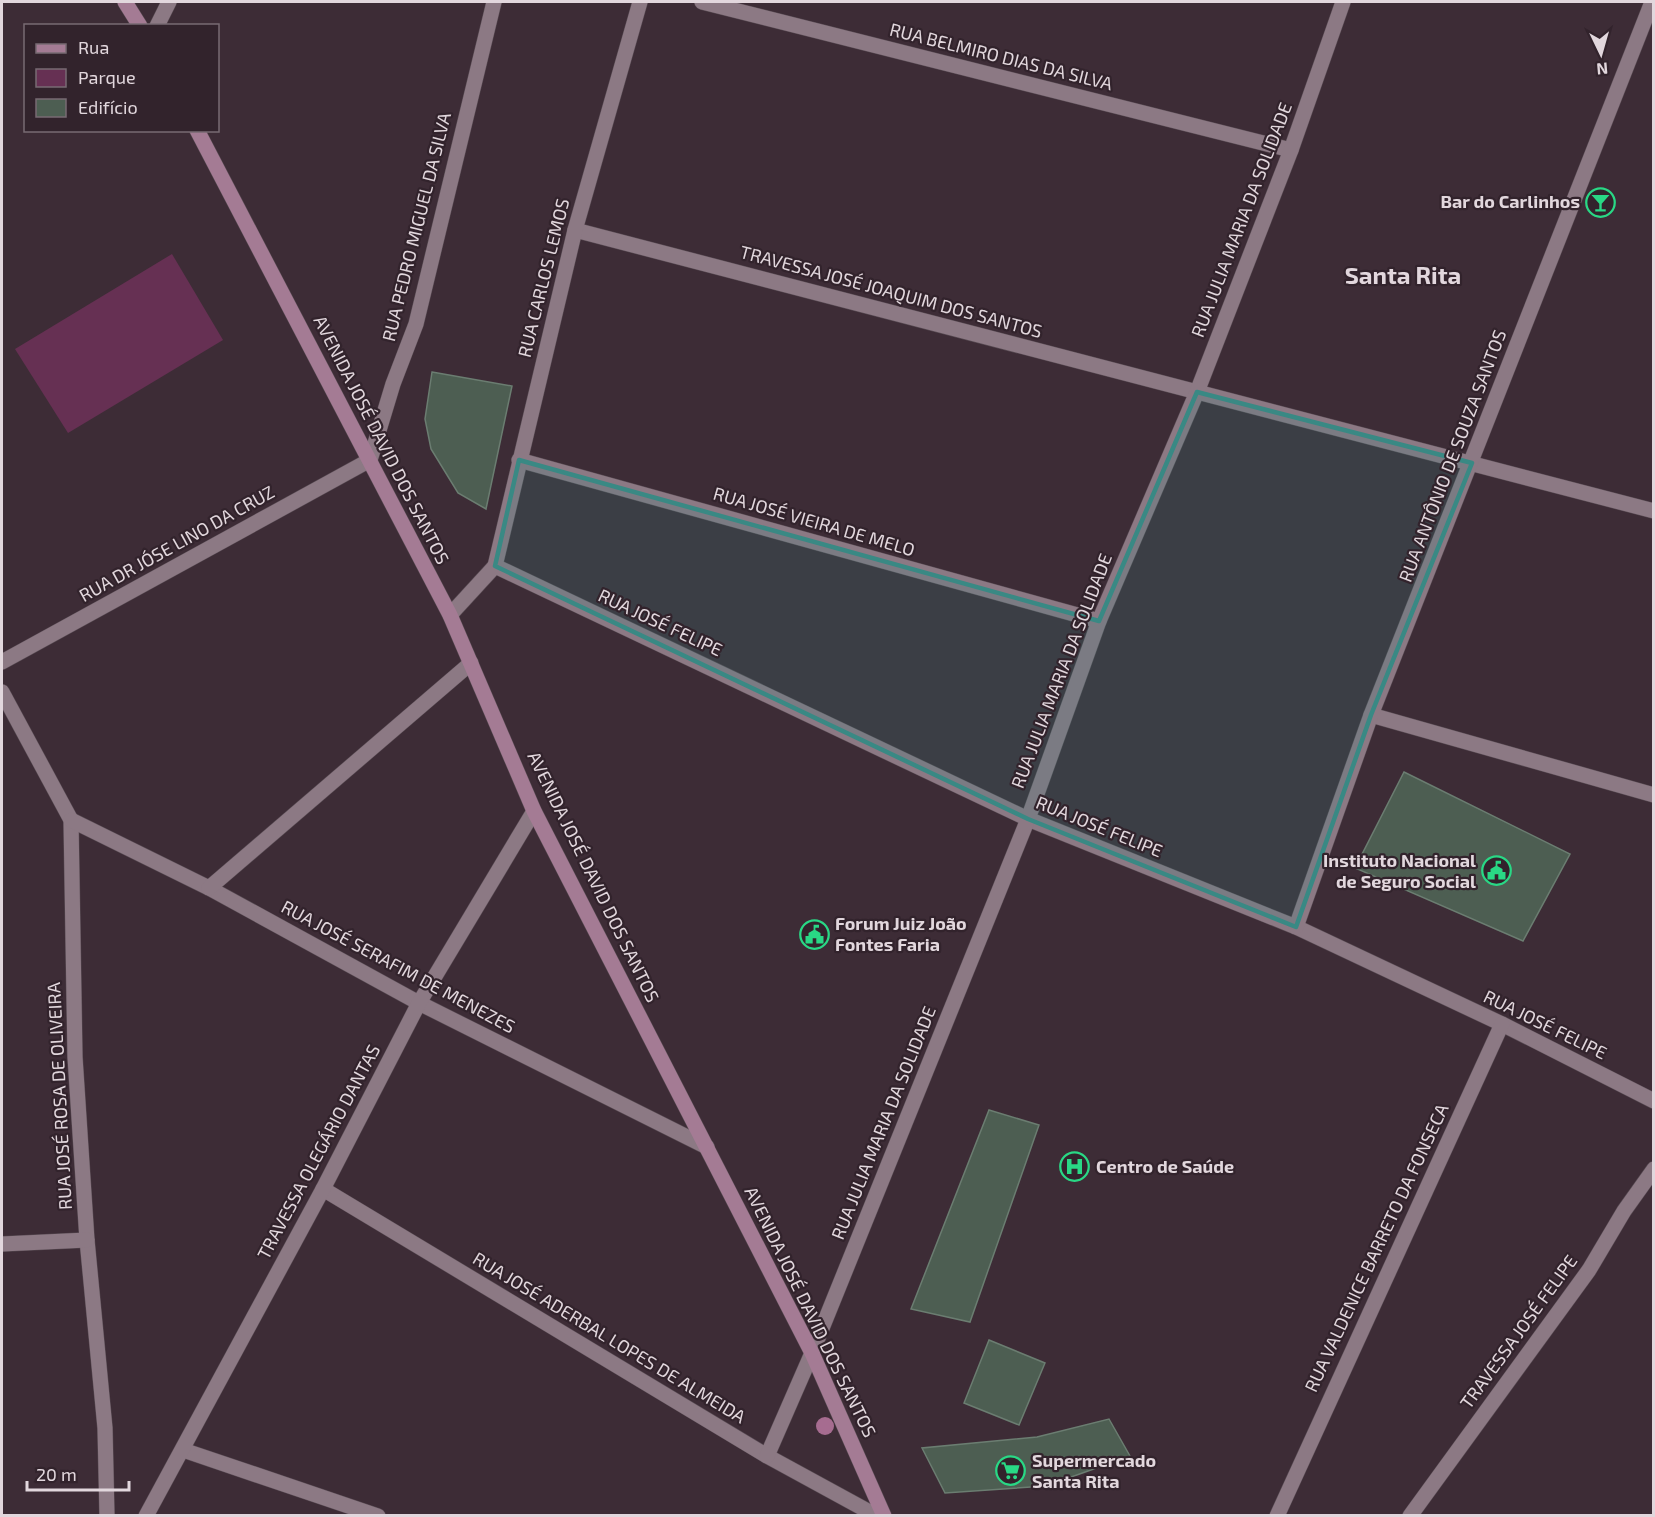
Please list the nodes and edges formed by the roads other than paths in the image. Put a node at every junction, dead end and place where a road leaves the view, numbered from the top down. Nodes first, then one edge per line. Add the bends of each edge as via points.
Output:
1 (125, 2) edge
2 (169, 2) edge
3 (494, 2) edge
4 (640, 2) edge
5 (702, 2) edge
6 (1343, 2) edge
7 (1652, 2) edge
8 (139, 24) edge
9 (158, 24) edge
10 (198, 132) edge
11 (1291, 150) junction
12 (575, 230) junction
13 (1197, 392) junction
14 (370, 460) junction
15 (519, 460) junction
16 (1472, 463) junction
17 (1653, 511) edge
18 (495, 566) junction
19 (450, 615) junction
20 (1098, 621) junction
21 (2, 662) edge
22 (471, 663) junction
23 (2, 692) edge
24 (1371, 715) junction
25 (1653, 795) edge
26 (534, 811) junction
27 (1028, 819) junction
28 (71, 820) junction
29 (209, 888) junction
30 (1296, 927) junction
31 (419, 1003) junction
32 (1502, 1024) junction
33 (1653, 1101) edge
34 (707, 1147) junction
35 (1653, 1169) edge
36 (323, 1189) junction
37 (87, 1240) junction
38 (2, 1244) edge
39 (812, 1353) junction
40 (183, 1450) junction
41 (767, 1456) junction
42 (107, 1515) edge
43 (146, 1515) edge
44 (378, 1515) edge
45 (877, 1515) edge
46 (884, 1515) edge
47 (1277, 1515) edge
48 (1410, 1515) edge

1 - 8 main road
2 - 9 street
3 - 14 street, RUA PEDRO MIGUEL DA SILVA via 416,324
4 - 12 street, RUA CARLOS LEMOS
5 - 11 street, RUA BELMIRO DIAS DA SILVA
6 - 11 street, RUA JULIA MARIA DA SOLIDADE
7 - 16 street, RUA ANTÔNIO DE SOUZA SANTOS
10 - 14 main road, AVENIDA JOSÉ DAVID DOS SANTOS
11 - 13 street, RUA JULIA MARIA DA SOLIDADE
12 - 13 street, TRAVESSA JOSÉ JOAQUIM DOS SANTOS
12 - 15 street, RUA CARLOS LEMOS
13 - 16 street, TRAVESSA JOSÉ JOAQUIM DOS SANTOS
13 - 20 street, RUA JULIA MARIA DA SOLIDADE
14 - 19 main road, AVENIDA JOSÉ DAVID DOS SANTOS
14 - 21 street, RUA DR JÓSE LINO DA CRUZ
15 - 18 street, RUA CARLOS LEMOS
15 - 20 street, RUA JOSÉ VIEIRA DE MELO
16 - 17 street, TRAVESSA JOSÉ JOAQUIM DOS SANTOS
16 - 24 street, RUA ANTÔNIO DE SOUZA SANTOS
18 - 19 street
18 - 27 street, RUA JOSÉ FELIPE
19 - 22 main road, AVENIDA JOSÉ DAVID DOS SANTOS
20 - 27 street, RUA JULIA MARIA DA SOLIDADE
22 - 26 main road, AVENIDA JOSÉ DAVID DOS SANTOS
22 - 29 street
23 - 28 street, RUA JOSÉ ROSA DE OLIVEIRA
24 - 25 street
24 - 30 street, RUA ANTÔNIO DE SOUZA SANTOS
26 - 31 street, TRAVESSA OLEGÁRIO DANTAS
26 - 34 main road, AVENIDA JOSÉ DAVID DOS SANTOS
27 - 30 street, RUA JOSÉ FELIPE
27 - 39 street, RUA JULIA MARIA DA SOLIDADE
28 - 29 street, RUA JOSÉ SERAFIM DE MENEZES
28 - 37 street, RUA JOSÉ ROSA DE OLIVEIRA via 75,1057
29 - 31 street, RUA JOSÉ SERAFIM DE MENEZES
30 - 32 street, RUA JOSÉ FELIPE
31 - 34 street, RUA JOSÉ SERAFIM DE MENEZES
31 - 36 street, TRAVESSA OLEGÁRIO DANTAS
32 - 33 street, RUA JOSÉ FELIPE
32 - 47 street, RUA VALDENICE BARRETO DA FONSECA
34 - 39 main road, AVENIDA JOSÉ DAVID DOS SANTOS
35 - 48 street, TRAVESSA JOSÉ FELIPE via 1589,1270
36 - 40 street, TRAVESSA OLEGÁRIO DANTAS
36 - 41 street, RUA JOSÉ ADERBAL LOPES DE ALMEIDA
37 - 38 street
37 - 42 street, RUA JOSÉ ROSA DE OLIVEIRA via 105,1428
39 - 41 street, RUA JULIA MARIA DA SOLIDADE
39 - 46 main road, AVENIDA JOSÉ DAVID DOS SANTOS
40 - 43 street, TRAVESSA OLEGÁRIO DANTAS
40 - 44 street
41 - 45 street, RUA JOSÉ ADERBAL LOPES DE ALMEIDA

